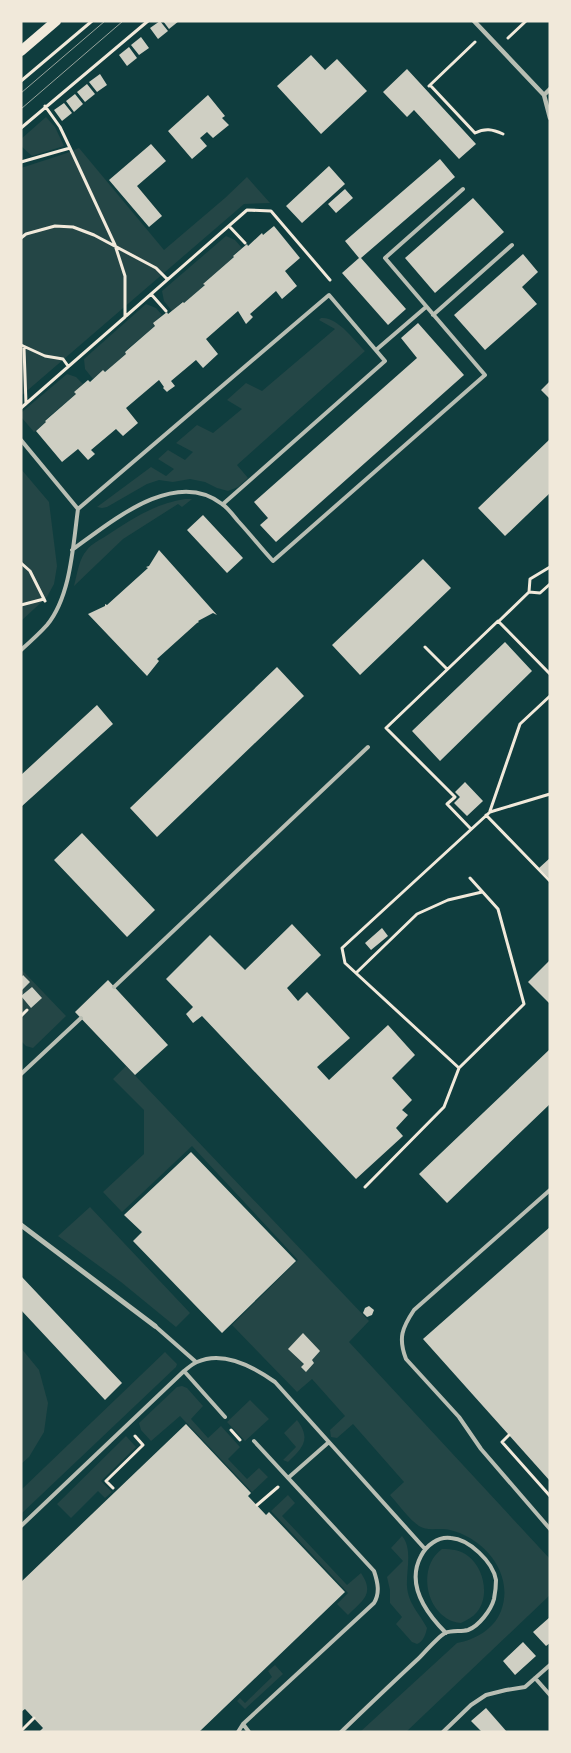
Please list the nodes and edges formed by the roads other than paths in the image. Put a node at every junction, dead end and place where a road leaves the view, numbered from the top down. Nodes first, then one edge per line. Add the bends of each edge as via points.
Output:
1 (56, 21) edge
2 (474, 21) edge
3 (21, 52) edge
4 (550, 89) edge
5 (544, 95) junction
6 (550, 96) edge
7 (550, 118) edge
8 (463, 189) dead end
9 (512, 244) dead end
10 (426, 307) junction
11 (434, 315) junction
12 (376, 350) junction
13 (21, 440) edge
14 (223, 504) junction
15 (78, 509) junction
16 (72, 550) junction
17 (21, 650) edge
18 (368, 747) dead end
19 (114, 987) dead end
20 (81, 1018) dead end
21 (21, 1074) edge
22 (550, 1190) edge
23 (21, 1225) edge
24 (155, 1326) joint
25 (196, 1362) junction
26 (184, 1371) junction
27 (225, 1417) road end
28 (254, 1441) road end
29 (329, 1442) junction
30 (288, 1478) junction
31 (21, 1526) edge
32 (550, 1529) edge
33 (425, 1549) junction
34 (446, 1633) junction
35 (550, 1665) edge
36 (535, 1678) junction
37 (550, 1695) edge
38 (243, 1724) junction
39 (238, 1732) edge
40 (250, 1732) edge
41 (341, 1732) edge
42 (443, 1732) edge

1 - 3 main road
2 - 5 street
4 - 5 street
5 - 6 street
5 - 7 street
8 - 10 lane via 385,258
9 - 11 lane
10 - 11 lane
10 - 12 lane
11 - 14 lane via 485,375 273,561
12 - 14 lane via 385,361
12 - 15 lane via 329,295
13 - 15 lane
14 - 16 lane via 192,490 171,492 132,510
15 - 16 lane
16 - 17 lane via 65,588 57,609 47,625
18 - 19 lane
20 - 21 lane
22 - 32 lane via 414,1310 402,1334 406,1359 459,1417 481,1449
23 - 24 street
24 - 25 lane
25 - 26 lane
25 - 29 lane via 210,1358 256,1368 275,1382
26 - 27 lane
26 - 31 lane
28 - 30 lane
29 - 30 lane
29 - 33 lane
30 - 38 lane via 374,1571 378,1597
33 - 34 lane via 417,1564 420,1599 431,1618
33 - 34 lane via 439,1539 464,1542 488,1562 496,1580 494,1598 486,1615 469,1629
34 - 41 lane
35 - 36 lane
36 - 37 lane
36 - 42 lane via 525,1687 486,1695
38 - 39 lane
38 - 40 lane

